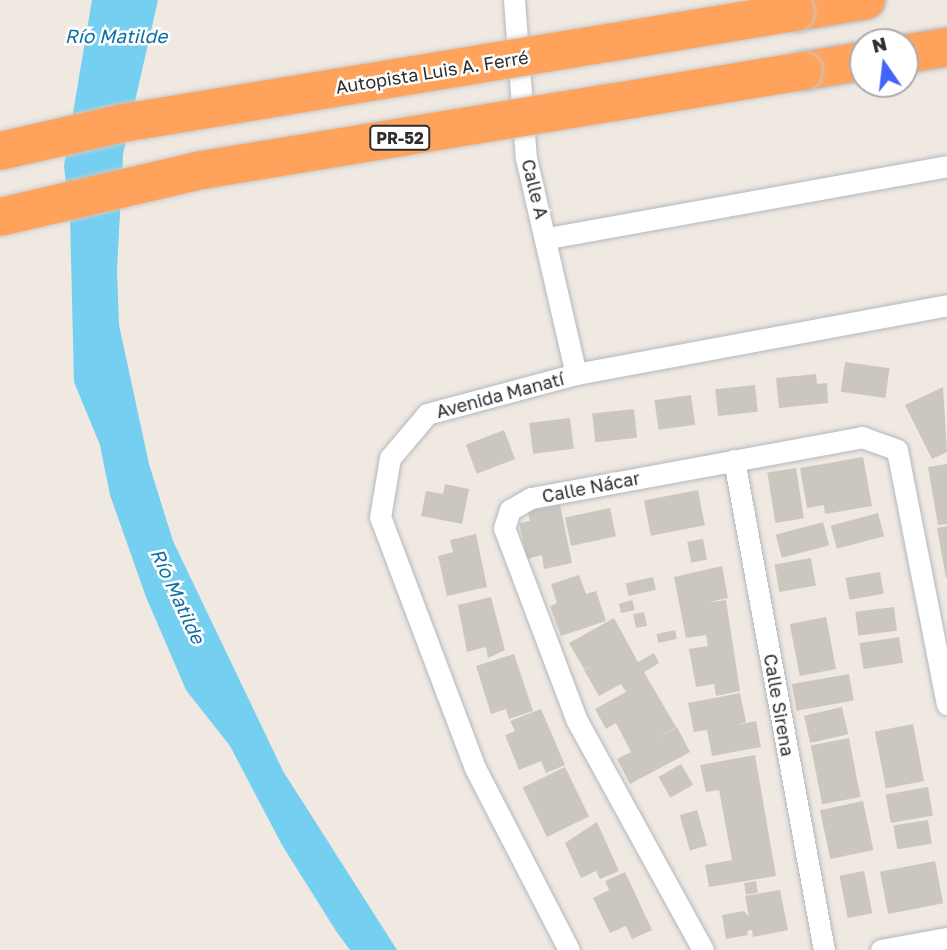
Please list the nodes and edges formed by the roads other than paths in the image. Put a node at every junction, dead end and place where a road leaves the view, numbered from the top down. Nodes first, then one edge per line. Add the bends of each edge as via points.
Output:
1 (514, 0) edge
2 (866, 0) edge
3 (947, 47) edge
4 (919, 52) edge
5 (849, 63) edge
6 (0, 151) edge
7 (947, 166) edge
8 (0, 216) edge
9 (548, 238) junction
10 (947, 305) edge
11 (576, 374) junction
12 (734, 460) junction
13 (947, 704) edge
14 (947, 938) edge
15 (569, 950) edge
16 (703, 950) edge
17 (824, 950) edge
18 (881, 950) edge

1 - 9 street, Calle A via 526,158
2 - 6 highway, Autopista Luis A. Ferré, bridge via 123,123
3 - 4 highway
5 - 8 highway, PR-52, bridge via 202,170
7 - 9 street
9 - 11 street, Calle A
10 - 11 street, Avenida Manatí
11 - 15 street, Avenida Manatí via 427,414 390,458 380,517 475,768
12 - 13 street, Calle Nácar via 862,437 897,450
12 - 16 street, Calle Nácar via 531,498 510,510 504,528 577,721
12 - 17 street, Calle Sirena
14 - 18 street

